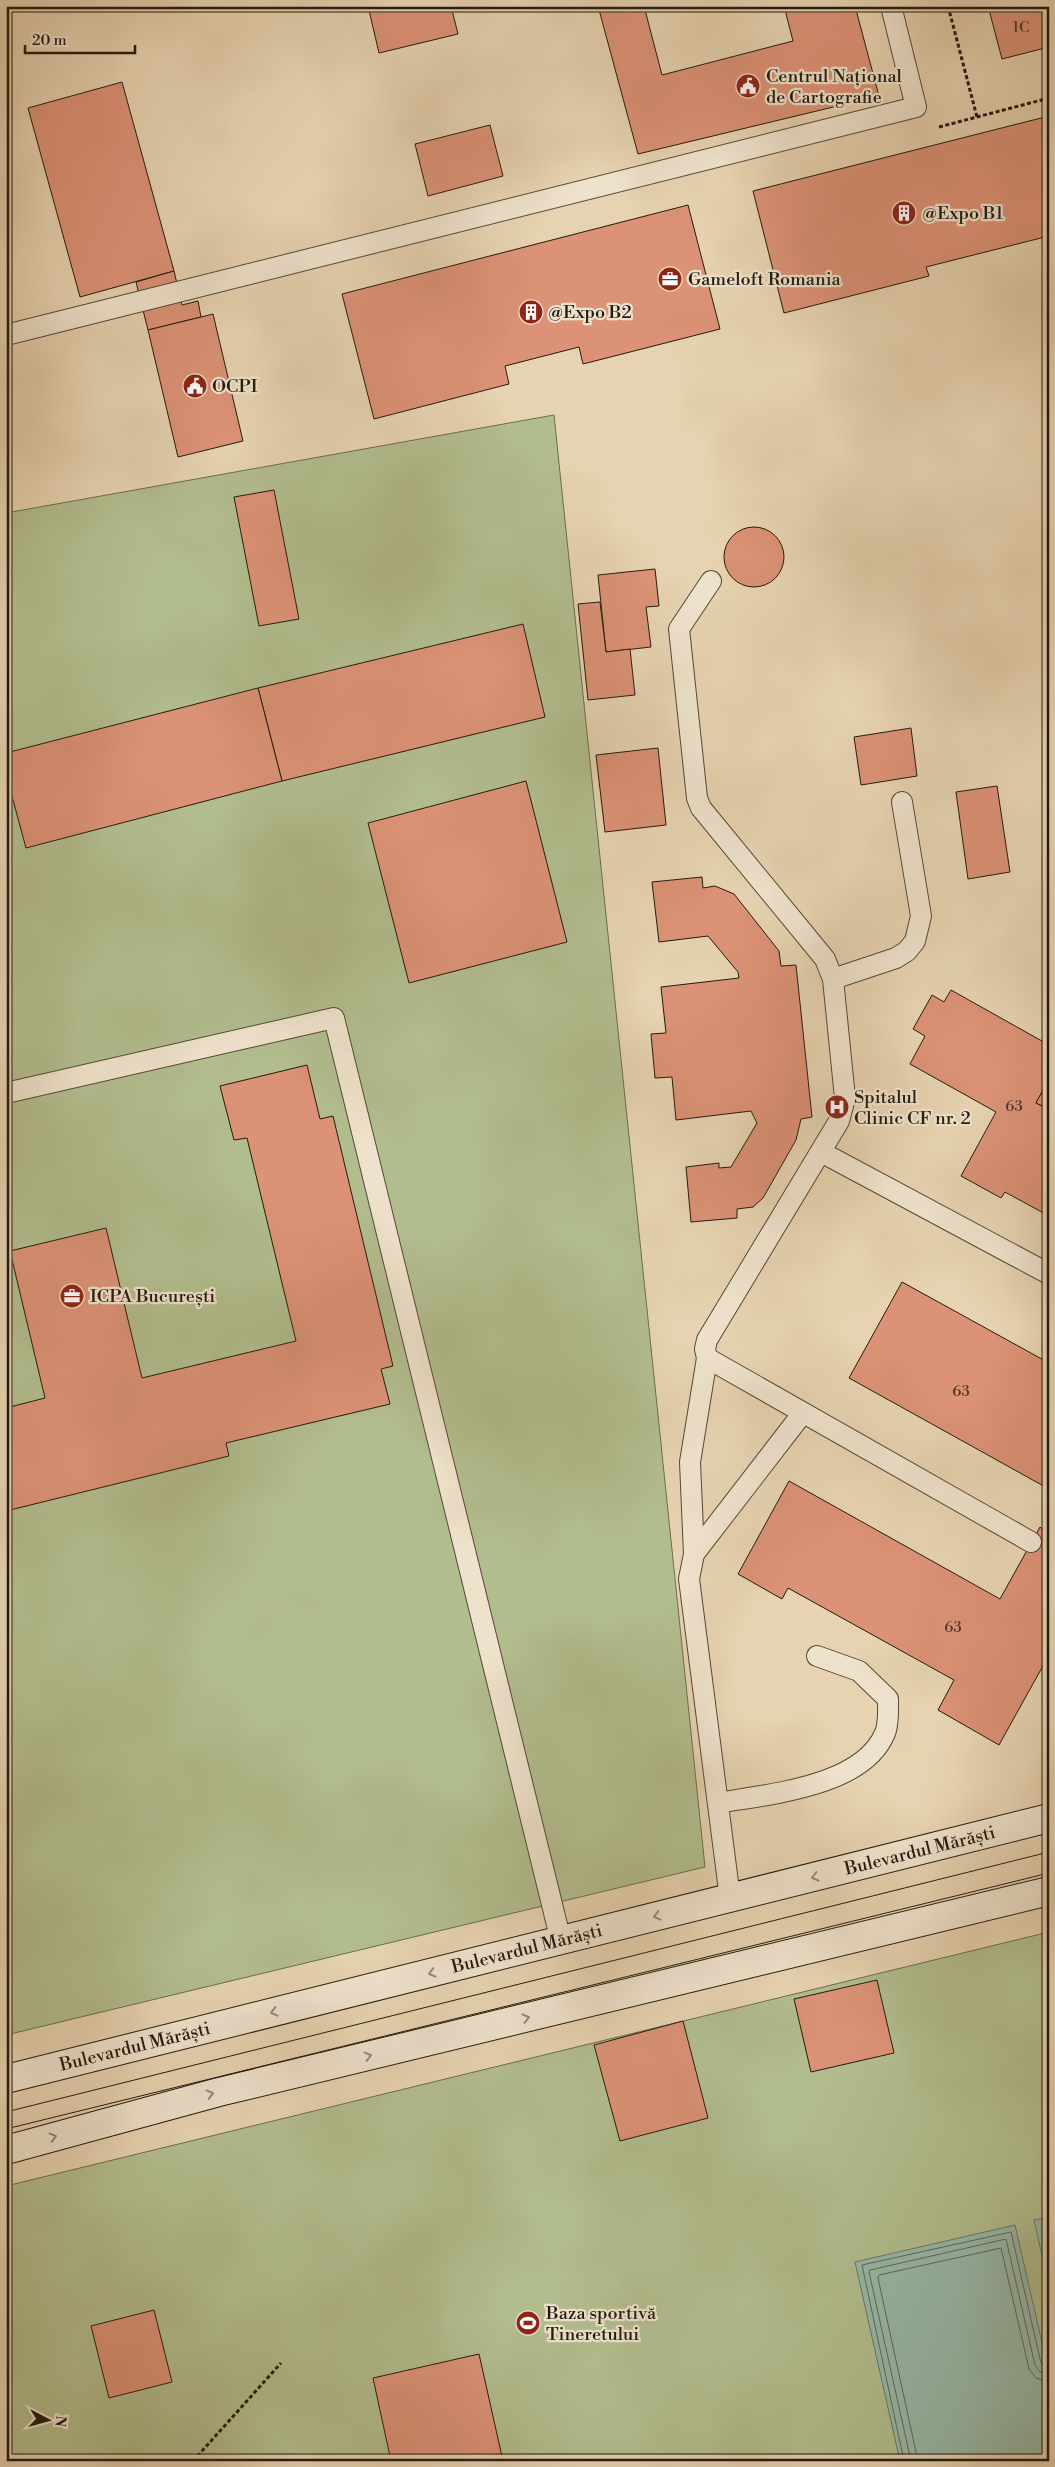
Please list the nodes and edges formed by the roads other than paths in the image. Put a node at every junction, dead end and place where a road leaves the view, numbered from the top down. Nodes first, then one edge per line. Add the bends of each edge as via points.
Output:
1 (891, 6) edge
2 (6, 336) edge
3 (711, 581) dead end
4 (902, 802) dead end
5 (833, 979) junction
6 (6, 1093) edge
7 (821, 1152) junction
8 (1049, 1274) edge
9 (707, 1358) junction
10 (802, 1414) junction
11 (1031, 1542) dead end
12 (694, 1554) junction
13 (817, 1656) dead end
14 (718, 1803) junction
15 (1049, 1818) edge
16 (1049, 1891) edge
17 (730, 1898) junction
18 (560, 1941) junction
19 (6, 2079) edge
20 (6, 2150) edge

1 - 2 lane via 916,107
3 - 5 lane via 679,629 697,798 701,808 825,959
4 - 5 lane via 921,916 915,940 908,951 896,958
5 - 7 lane via 845,1098 839,1121
6 - 18 lane via 334,1018
7 - 8 lane
7 - 9 lane via 707,1340
9 - 10 lane
9 - 12 lane via 690,1462
10 - 11 lane
10 - 12 lane
12 - 14 lane via 688,1579
13 - 14 lane via 859,1672 888,1699 886,1733 864,1762 819,1784
14 - 17 lane
15 -> 17 main road, Bulevardul Mărăști
20 -> 16 main road via 218,2092
17 -> 18 main road, Bulevardul Mărăști
18 -> 19 main road, Bulevardul Mărăști

